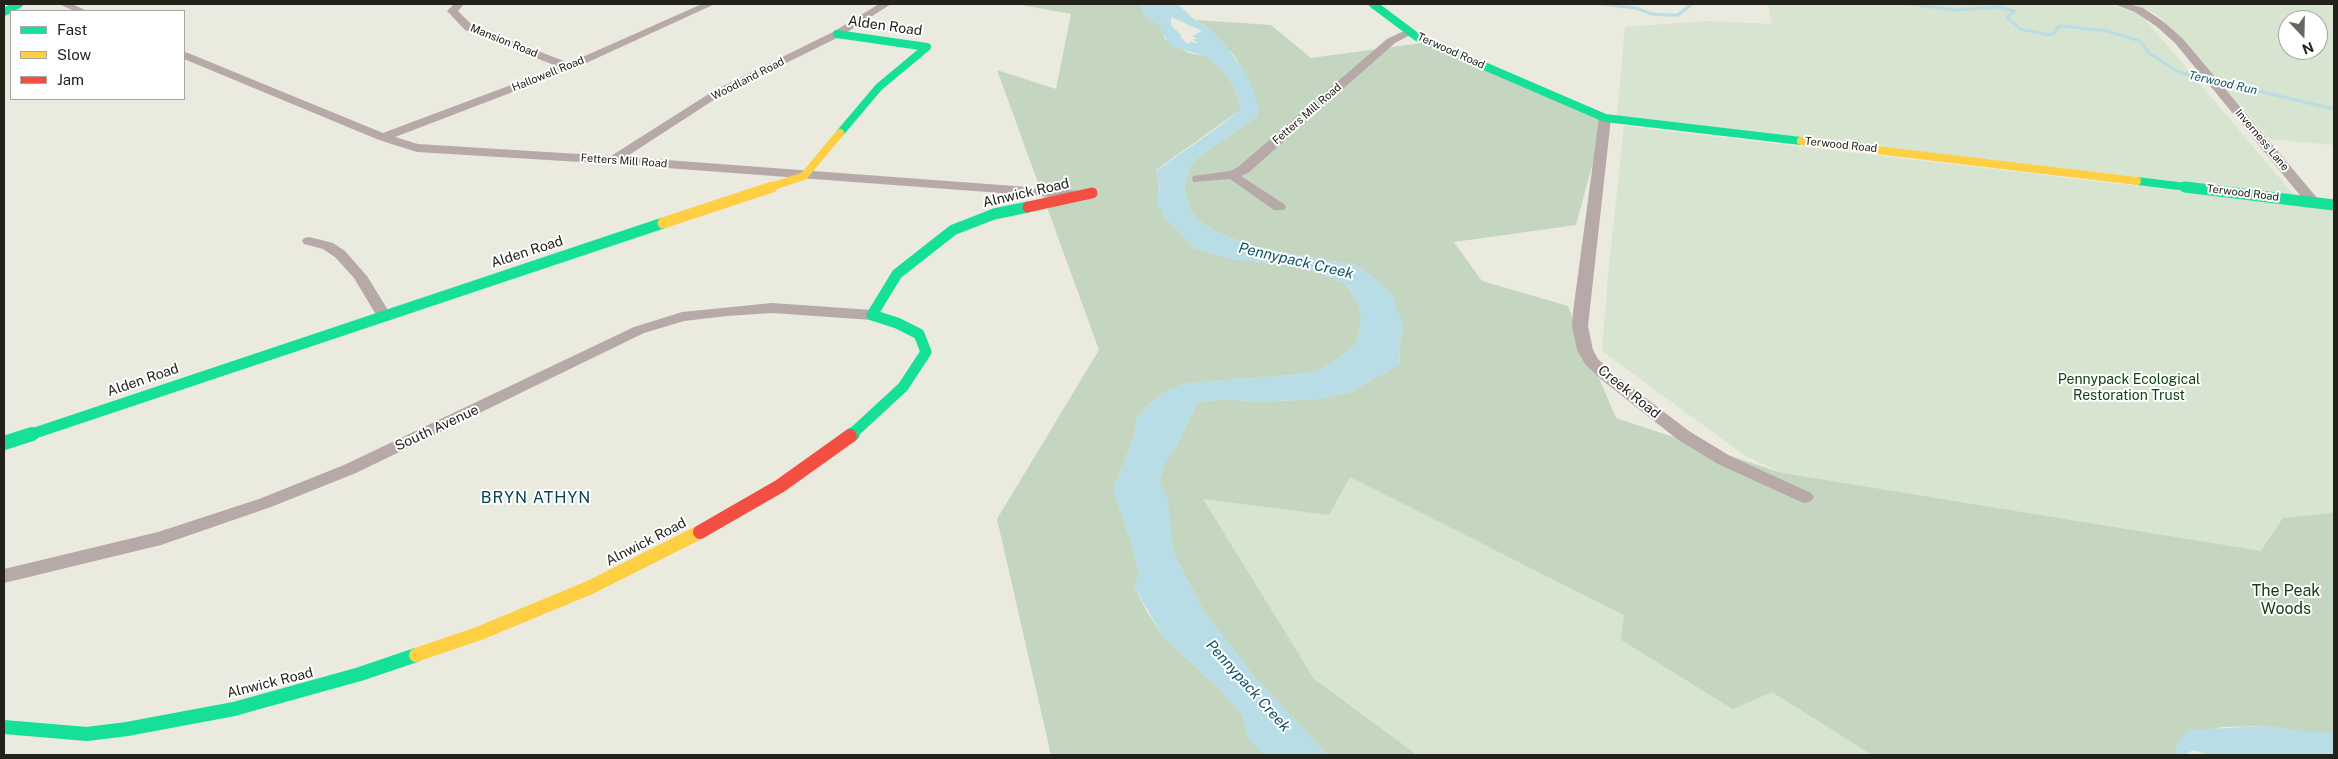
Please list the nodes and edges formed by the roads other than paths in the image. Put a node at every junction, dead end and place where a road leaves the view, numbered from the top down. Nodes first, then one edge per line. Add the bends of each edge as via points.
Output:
1 (19, 4) edge
2 (459, 4) edge
3 (710, 4) edge
4 (886, 4) edge
5 (1373, 4) edge
6 (2119, 4) edge
7 (4, 12) edge
8 (1408, 32) junction
9 (837, 34) junction
10 (185, 55) edge
11 (570, 67) junction
12 (1605, 118) junction
13 (383, 138) junction
14 (613, 160) junction
15 (1233, 175) junction
16 (804, 176) junction
17 (1198, 179) dead end
18 (1087, 194) joint
19 (2313, 202) junction
20 (2334, 205) edge
21 (1279, 207) dead end
22 (309, 241) dead end
23 (383, 315) junction
24 (872, 315) junction
25 (4, 442) edge
26 (1805, 497) dead end
27 (4, 576) edge
28 (4, 727) edge

1 - 7 street
2 - 11 street, Mansion Road via 452,11 469,28
3 - 11 street, Hallowell Road
4 - 9 street, Woodland Road
5 - 8 street, Terwood Road
6 - 19 street, Inverness Lane via 2139,10 2160,24 2206,72
8 - 12 street, Terwood Road
8 - 15 street, Fetters Mill Road via 1391,40 1243,170
9 - 14 street, Woodland Road via 719,92
9 - 16 street, Alden Road via 927,47 879,87
10 - 13 street, Fetters Mill Road
11 - 13 street, Hallowell Road
12 - 19 street, Terwood Road
12 - 26 street, Creek Road via 1581,312 1585,350 1604,373 1683,434 1724,460
13 - 14 street, Fetters Mill Road via 424,149
14 - 16 street, Fetters Mill Road
15 - 17 street, Fetters Mill Road
15 - 21 street
16 - 18 street, Fetters Mill Road
16 - 23 street, Alden Road
18 - 24 street, Alnwick Road via 994,214 953,230 897,274
19 - 20 street, Terwood Road
22 - 23 street via 328,246 340,254 360,276
23 - 25 street, Alden Road
24 - 27 street, South Avenue via 772,308 682,317 639,330 367,461 265,504 161,538
24 - 28 street, Alnwick Road via 897,322 918,334 924,343 926,352 903,386 846,440 780,486 694,535 590,587 480,633 360,674 234,709 87,734

